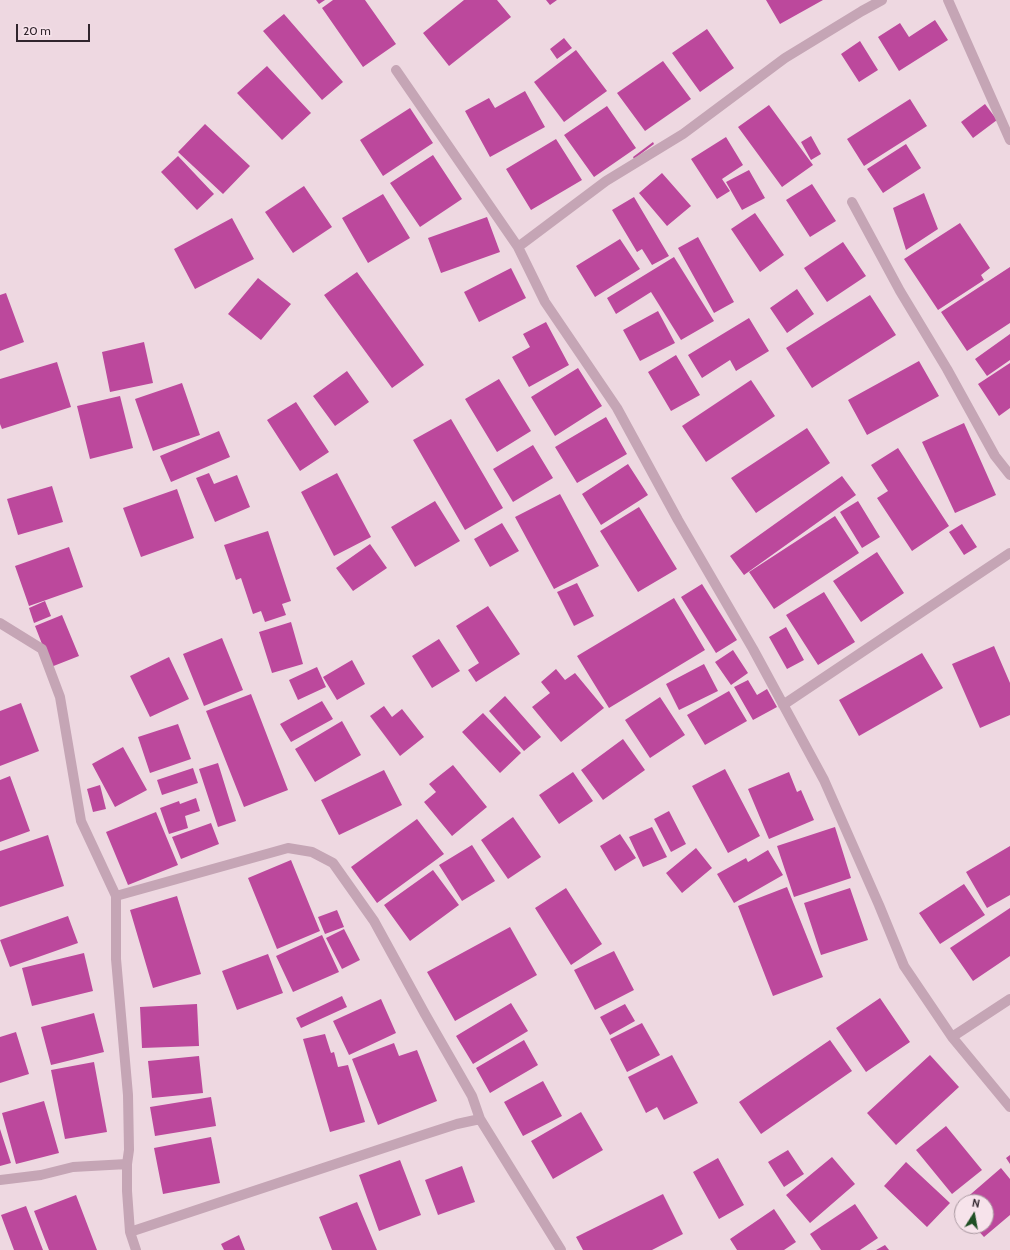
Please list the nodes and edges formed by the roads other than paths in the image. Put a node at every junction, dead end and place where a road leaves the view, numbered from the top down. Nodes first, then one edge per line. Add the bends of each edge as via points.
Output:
1 (882, 0) edge
2 (948, 0) edge
3 (396, 70) dead end
4 (1010, 140) edge
5 (852, 202) dead end
6 (518, 247) junction
7 (1010, 475) edge
8 (1010, 553) edge
9 (0, 624) edge
10 (0, 631) edge
11 (783, 705) junction
12 (116, 896) junction
13 (1010, 999) edge
14 (952, 1037) junction
15 (1010, 1107) edge
16 (480, 1119) junction
17 (127, 1164) junction
18 (0, 1180) edge
19 (130, 1232) junction
20 (136, 1250) edge
21 (561, 1250) edge

1 - 6 street via 785,58 683,134 606,181
2 - 4 street
3 - 6 street
5 - 7 street via 995,456
6 - 11 street via 545,302 617,408
8 - 11 street
9 - 10 street via 5,630
9 - 12 street via 42,649 60,697 80,821
11 - 14 street via 824,780 904,966
12 - 16 street via 288,848 312,852 333,863 374,920 472,1096
12 - 17 street via 116,959 128,1095
13 - 14 street
14 - 15 street
16 - 19 street via 426,1134
16 - 21 street
17 - 18 street via 73,1167 41,1175
17 - 19 street
19 - 20 street

